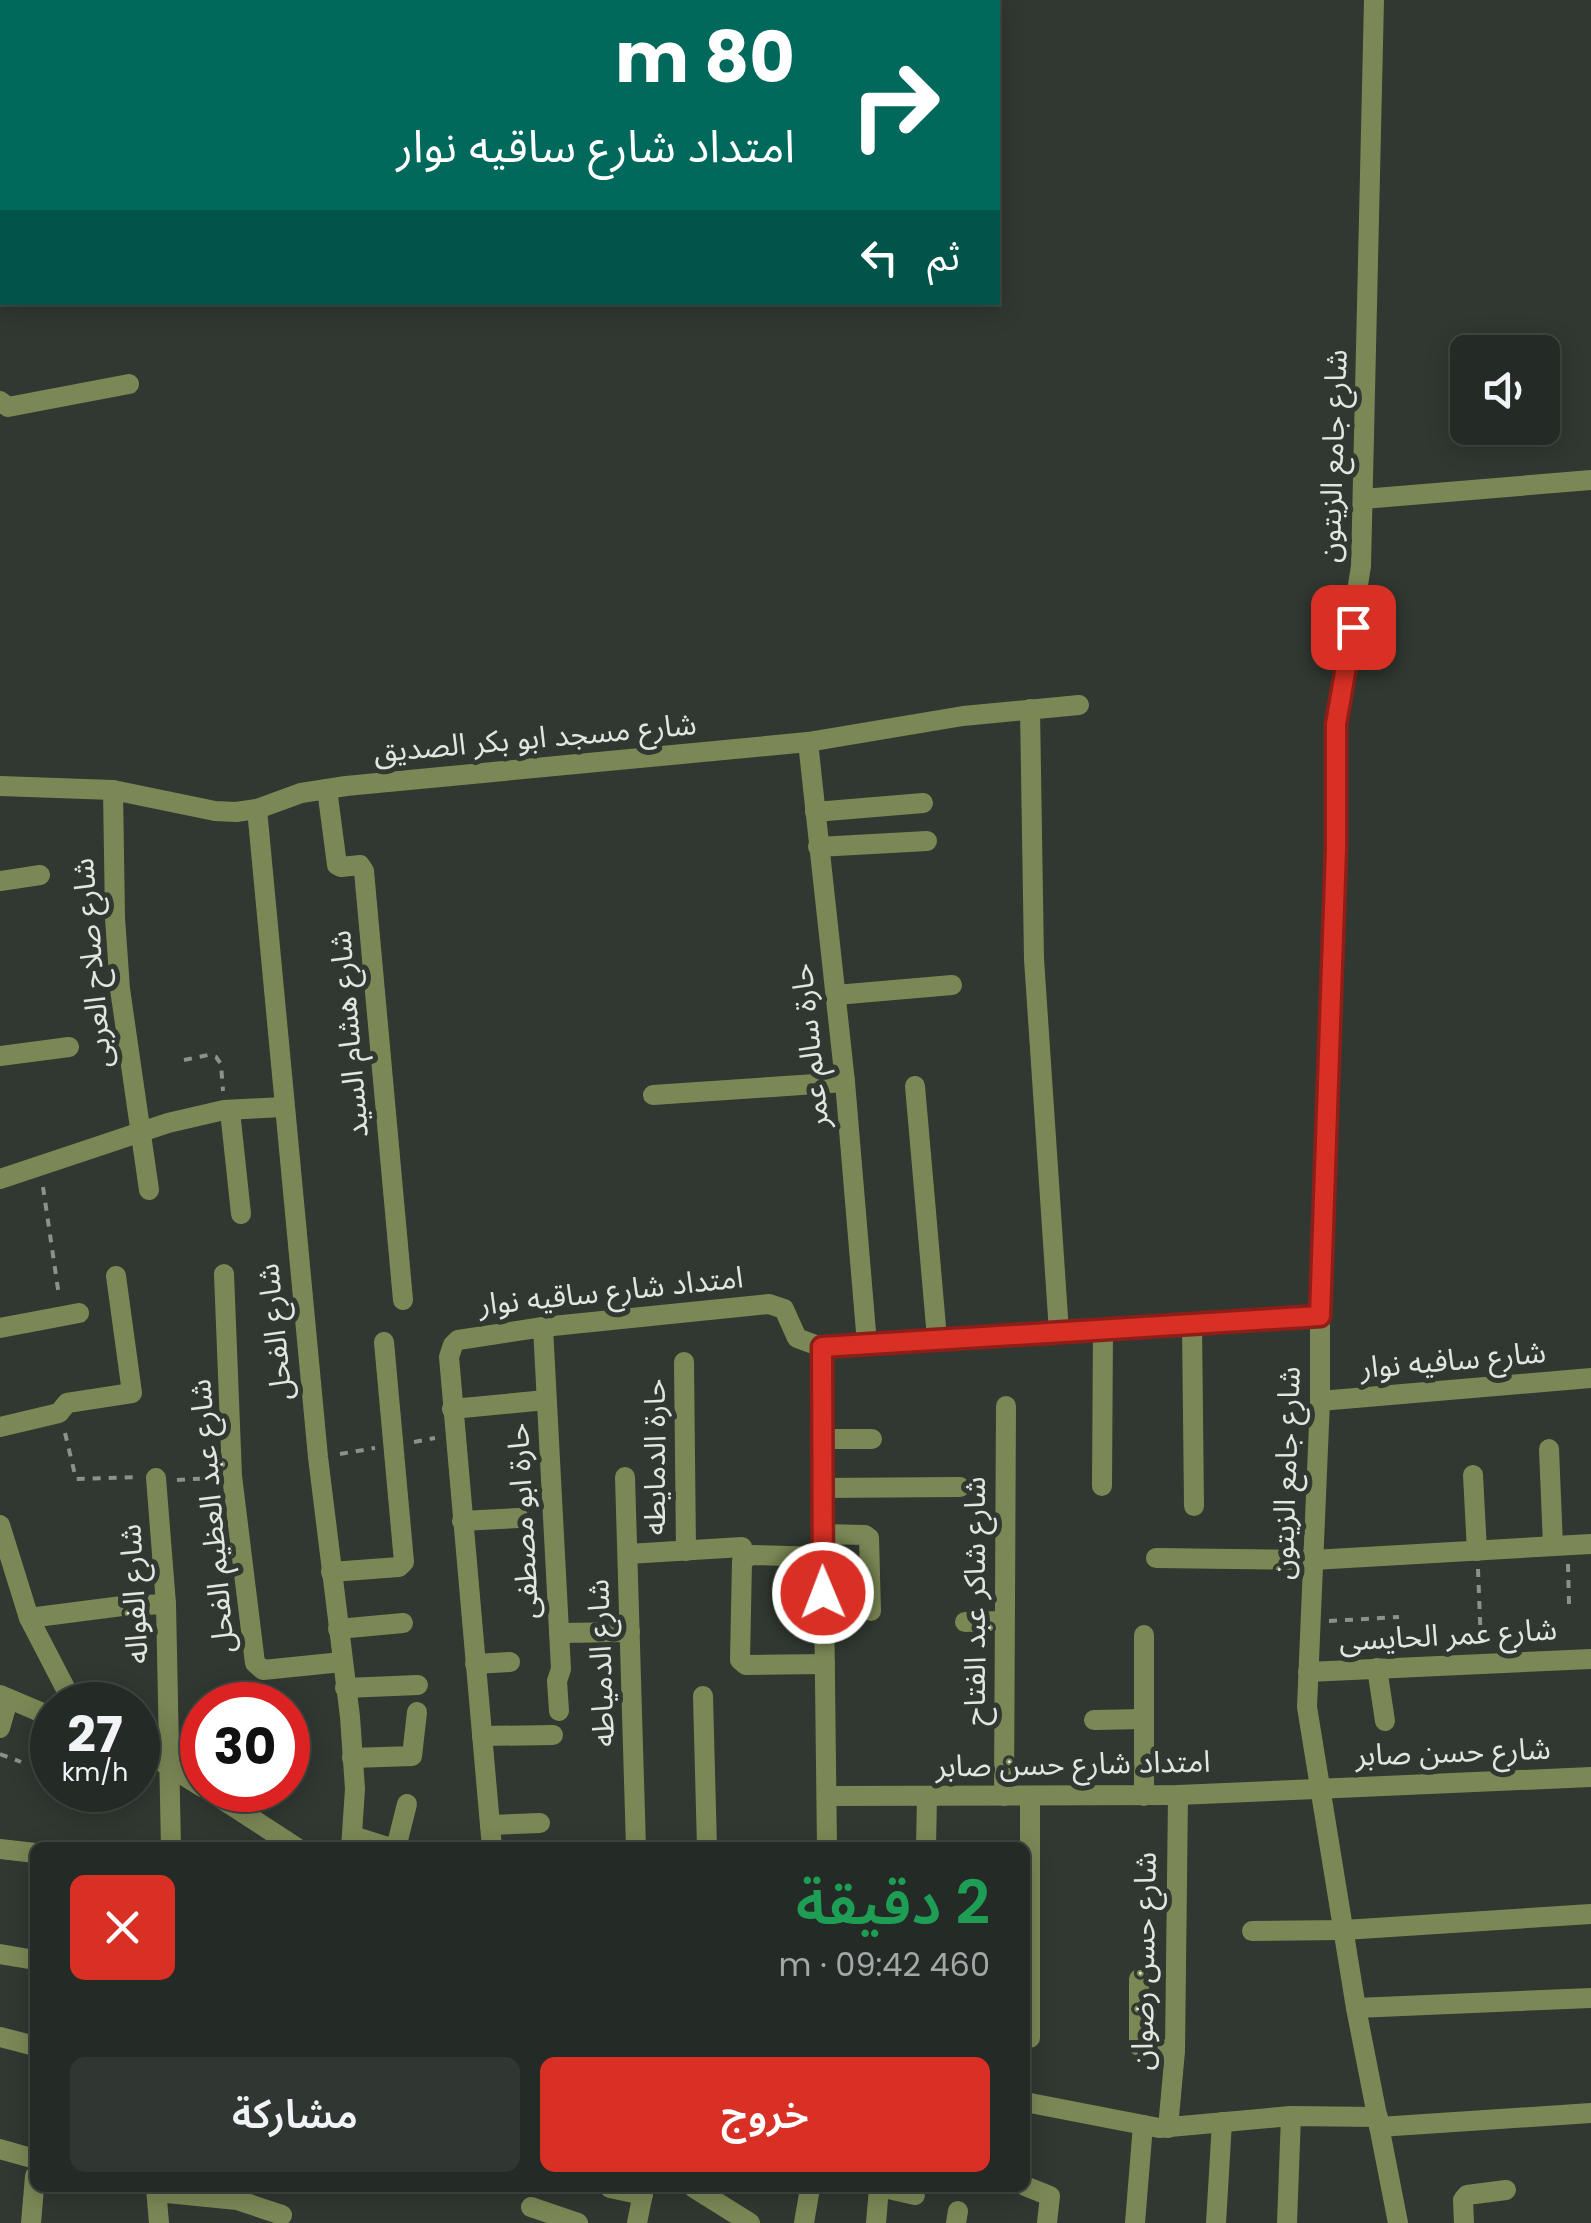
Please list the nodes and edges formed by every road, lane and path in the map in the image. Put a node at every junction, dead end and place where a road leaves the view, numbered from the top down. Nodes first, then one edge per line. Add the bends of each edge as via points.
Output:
1 (1374, 0) edge
2 (129, 384) dead end
3 (0, 401) edge
4 (1591, 480) edge
5 (1364, 498) junction
6 (1079, 705) dead end
7 (1030, 709) junction
8 (808, 742) junction
9 (0, 786) edge
10 (327, 789) junction
11 (113, 790) junction
12 (923, 803) dead end
13 (257, 809) junction
14 (814, 812) junction
15 (926, 840) dead end
16 (818, 847) junction
17 (40, 875) dead end
18 (0, 881) edge
19 (952, 985) dead end
20 (836, 994) junction
21 (69, 1047) dead end
22 (0, 1056) edge
23 (184, 1060) dead end
24 (844, 1082) junction
25 (914, 1086) dead end
26 (652, 1096) dead end
27 (283, 1107) junction
28 (227, 1111) junction
29 (140, 1131) junction
30 (40, 1166) junction
31 (0, 1179) edge
32 (148, 1190) dead end
33 (240, 1214) dead end
34 (224, 1274) dead end
35 (116, 1276) dead end
36 (403, 1300) dead end
37 (70, 1314) joint
38 (1320, 1316) junction
39 (1192, 1324) junction
40 (0, 1328) edge
41 (543, 1328) junction
42 (1103, 1329) junction
43 (1059, 1332) junction
44 (936, 1338) junction
45 (384, 1342) dead end
46 (867, 1344) junction
47 (822, 1347) junction
48 (684, 1362) dead end
49 (1591, 1378) edge
50 (546, 1400) junction
51 (1320, 1401) junction
52 (1006, 1406) dead end
53 (452, 1409) junction
54 (62, 1412) junction
55 (0, 1427) edge
56 (872, 1439) dead end
57 (821, 1440) junction
58 (1550, 1449) dead end
59 (1473, 1475) dead end
60 (232, 1476) junction
61 (625, 1477) dead end
62 (156, 1478) junction
63 (1102, 1486) dead end
64 (960, 1487) dead end
65 (821, 1488) junction
66 (1194, 1506) dead end
67 (519, 1518) dead end
68 (462, 1521) junction
69 (0, 1525) edge
70 (822, 1534) junction
71 (1591, 1544) edge
72 (1560, 1546) junction
73 (742, 1547) dead end
74 (1477, 1550) junction
75 (686, 1551) junction
76 (628, 1554) junction
77 (822, 1557) junction
78 (1156, 1558) dead end
79 (1313, 1560) junction
80 (331, 1572) junction
81 (166, 1604) junction
82 (1569, 1604) dead end
83 (870, 1611) dead end
84 (1399, 1617) dead end
85 (28, 1618) junction
86 (1004, 1621) junction
87 (965, 1622) dead end
88 (1310, 1622) junction
89 (403, 1623) dead end
90 (338, 1629) junction
91 (558, 1632) junction
92 (630, 1632) junction
93 (1144, 1635) dead end
94 (1591, 1659) edge
95 (342, 1662) junction
96 (510, 1662) dead end
97 (475, 1664) junction
98 (825, 1664) junction
99 (1482, 1664) junction
100 (1377, 1668) junction
101 (1308, 1672) junction
102 (62, 1682) edge
103 (418, 1685) dead end
104 (346, 1688) junction
105 (703, 1696) dead end
106 (4, 1698) edge
107 (30, 1708) edge
108 (559, 1710) dead end
109 (416, 1712) dead end
110 (1144, 1719) junction
111 (1094, 1720) dead end
112 (1384, 1721) dead end
113 (0, 1728) edge
114 (482, 1736) junction
115 (552, 1736) dead end
116 (0, 1754) edge
117 (352, 1758) junction
118 (160, 1759) edge
119 (22, 1762) dead end
120 (172, 1766) junction
121 (180, 1771) edge
122 (1591, 1777) edge
123 (1318, 1788) junction
124 (828, 1796) junction
125 (927, 1796) junction
126 (1004, 1796) junction
127 (1030, 1796) junction
128 (1144, 1796) junction
129 (1178, 1796) junction
130 (407, 1804) dead end
131 (241, 1812) edge
132 (540, 1823) dead end
133 (490, 1825) junction
134 (171, 1842) edge
135 (287, 1842) edge
136 (352, 1842) edge
137 (395, 1842) edge
138 (491, 1842) edge
139 (636, 1842) edge
140 (707, 1842) edge
141 (827, 1842) edge
142 (926, 1842) edge
143 (0, 1849) edge
144 (30, 1852) edge
145 (1591, 1914) edge
146 (1344, 1930) junction
147 (1252, 1931) dead end
148 (0, 1954) edge
149 (30, 1959) edge
150 (1138, 1979) dead end
151 (1591, 1998) edge
152 (1356, 2008) junction
153 (0, 2038) edge
154 (1030, 2038) dead end
155 (30, 2045) edge
156 (1175, 2051) junction
157 (1030, 2103) edge
158 (1591, 2113) edge
159 (1291, 2116) junction
160 (1222, 2122) junction
161 (1378, 2122) junction
162 (1143, 2125) junction
163 (1168, 2128) junction
164 (0, 2149) edge
165 (30, 2158) edge
166 (1030, 2188) edge
167 (1506, 2190) dead end
168 (33, 2192) edge
169 (156, 2192) edge
170 (172, 2192) edge
171 (644, 2192) edge
172 (700, 2192) edge
173 (809, 2192) edge
174 (880, 2192) edge
175 (898, 2192) edge
176 (915, 2196) dead end
177 (530, 2207) dead end
178 (282, 2215) dead end
179 (30, 2223) edge
180 (158, 2223) edge
181 (578, 2223) edge
182 (637, 2223) edge
183 (750, 2223) edge
184 (804, 2223) edge
185 (876, 2223) edge
186 (1048, 2223) edge
187 (1135, 2223) edge
188 (1216, 2223) edge
189 (1287, 2223) edge
190 (1398, 2223) edge
191 (1464, 2223) edge

1 - 5 street, شارع جامع الزيتون
2 - 3 street via 8,407
4 - 5 street
5 - 38 street, شارع جامع الزيتون via 1361,566 1336,724
6 - 7 street, شارع مسجد ابو بكر الصديق
7 - 8 street, شارع مسجد ابو بكر الصديق
7 - 43 street via 1035,977
8 - 10 street, شارع مسجد ابو بكر الصديق
8 - 14 street, حارة سالم عمر
9 - 11 street, شارع مسجد ابو بكر الصديق
10 - 13 street, شارع مسجد ابو بكر الصديق
10 - 36 street, شارع هشام السيد via 337,865 364,871
11 - 13 street, شارع مسجد ابو بكر الصديق via 215,811
11 - 29 street, شارع صلاح العربى via 120,989
12 - 14 street
13 - 27 street, شارع الفحل
14 - 16 street, حارة سالم عمر
15 - 16 street
16 - 20 street, حارة سالم عمر
17 - 18 street
19 - 20 street
20 - 24 street, حارة سالم عمر
21 - 22 street
23 - 28 path via 216,1056
24 - 26 street
24 - 46 street, حارة سالم عمر
25 - 44 street
27 - 28 street
27 - 80 street, شارع الفحل
28 - 29 street
28 - 33 street
29 - 30 street
29 - 32 street, شارع صلاح العربى
30 - 31 street
30 - 37 path
34 - 60 street, شارع عبد العظيم الفحل
35 - 54 street via 132,1393 65,1404
37 - 40 street
38 - 39 street
38 - 51 street, شارع جامع الزيتون
39 - 42 street
39 - 66 street
41 - 47 street, امتداد شارع ساقيه نوار via 769,1304 784,1309 797,1338
41 - 50 street, حارة ابو مصطفى
41 - 53 street, امتداد شارع ساقيه نوار via 452,1345
42 - 43 street
42 - 63 street
43 - 44 street
44 - 46 street
45 - 80 street via 404,1562
46 - 47 street
47 - 57 street
48 - 75 street, حارة الدمايطه
49 - 51 street, شارع سافيه نوار
50 - 53 street
50 - 91 street, حارة ابو مصطفى
51 - 79 street, شارع جامع الزيتون
52 - 86 street, شارع شاكر عبد الفتاح
53 - 68 street, امتداد شارع ساقيه نوار
54 - 55 street
54 - 62 path via 76,1480
56 - 57 street
57 - 65 street
58 - 72 street
59 - 74 street
60 - 62 path
60 - 95 street, شارع عبد العظيم الفحل via 258,1668
61 - 76 street, شارع الدمياطه
62 - 81 street, شارع الفواله
64 - 65 street
65 - 70 street
67 - 68 street
68 - 97 street, امتداد شارع ساقيه نوار
69 - 85 street
70 - 77 street
70 - 83 street via 869,1538
71 - 72 street
72 - 74 street
72 - 82 path
73 - 75 street
74 - 79 street
74 - 99 path
75 - 76 street
76 - 92 street, شارع الدمياطه
77 - 98 street
77 - 98 street via 751,1555 742,1561 740,1660
78 - 79 street
79 - 88 street, شارع جامع الزيتون
80 - 90 street, شارع الفحل
81 - 85 street
81 - 120 street, شارع الفواله
84 - 88 path
85 - 102 street
86 - 87 street
86 - 126 street, شارع شاكر عبد الفتاح
88 - 101 street, شارع جامع الزيتون
89 - 90 street
90 - 95 street, شارع الفحل
91 - 92 street
91 - 108 street, حارة ابو مصطفى
92 - 139 street, شارع الدمياطه
93 - 110 street
94 - 99 street, شارع عمر الحايسى
95 - 104 street, شارع الفحل
96 - 97 street
97 - 114 street, امتداد شارع ساقيه نوار
98 - 124 street
99 - 100 street, شارع عمر الحايسى
100 - 101 street, شارع عمر الحايسى
100 - 112 street
101 - 123 street, شارع جامع الزيتون
103 - 104 street
104 - 117 street, شارع الفحل
105 - 140 street
106 - 107 street
106 - 113 street
109 - 117 street via 412,1756
110 - 111 street
110 - 128 street
114 - 115 street
114 - 133 street, امتداد شارع ساقيه نوار
116 - 119 path
117 - 136 street, شارع الفحل
118 - 120 street
120 - 121 street
120 - 134 street, شارع الفواله
122 - 123 street, شارع حسن صابر
123 - 129 street, امتداد شارع حسن صابر
123 - 146 street, شارع جامع الزيتون
124 - 125 street, امتداد شارع حسن صابر
124 - 141 street
125 - 126 street, امتداد شارع حسن صابر
125 - 142 street
126 - 127 street, امتداد شارع حسن صابر
127 - 128 street, امتداد شارع حسن صابر
127 - 154 street
128 - 129 street, امتداد شارع حسن صابر
129 - 156 street, شارع حسن رضوان
130 - 137 street
131 - 135 street
132 - 133 street
133 - 138 street, امتداد شارع ساقيه نوار
143 - 144 street
145 - 146 street
146 - 147 street
146 - 152 street, شارع جامع الزيتون
148 - 149 street
150 - 156 street via 1139,2046
151 - 152 street
152 - 161 street, شارع جامع الزيتون
153 - 155 street
156 - 163 street, شارع حسن رضوان
157 - 162 street
158 - 161 street
159 - 160 street
159 - 161 street
159 - 189 street
160 - 163 street
160 - 188 street
161 - 190 street, شارع جامع الزيتون
162 - 163 street
162 - 187 street
164 - 165 street
166 - 186 street via 1050,2196
167 - 191 street via 1468,2195
168 - 179 street
169 - 180 street
170 - 178 street via 238,2200
171 - 182 street
172 - 183 street
173 - 184 street
174 - 185 street
175 - 176 street
177 - 181 street

